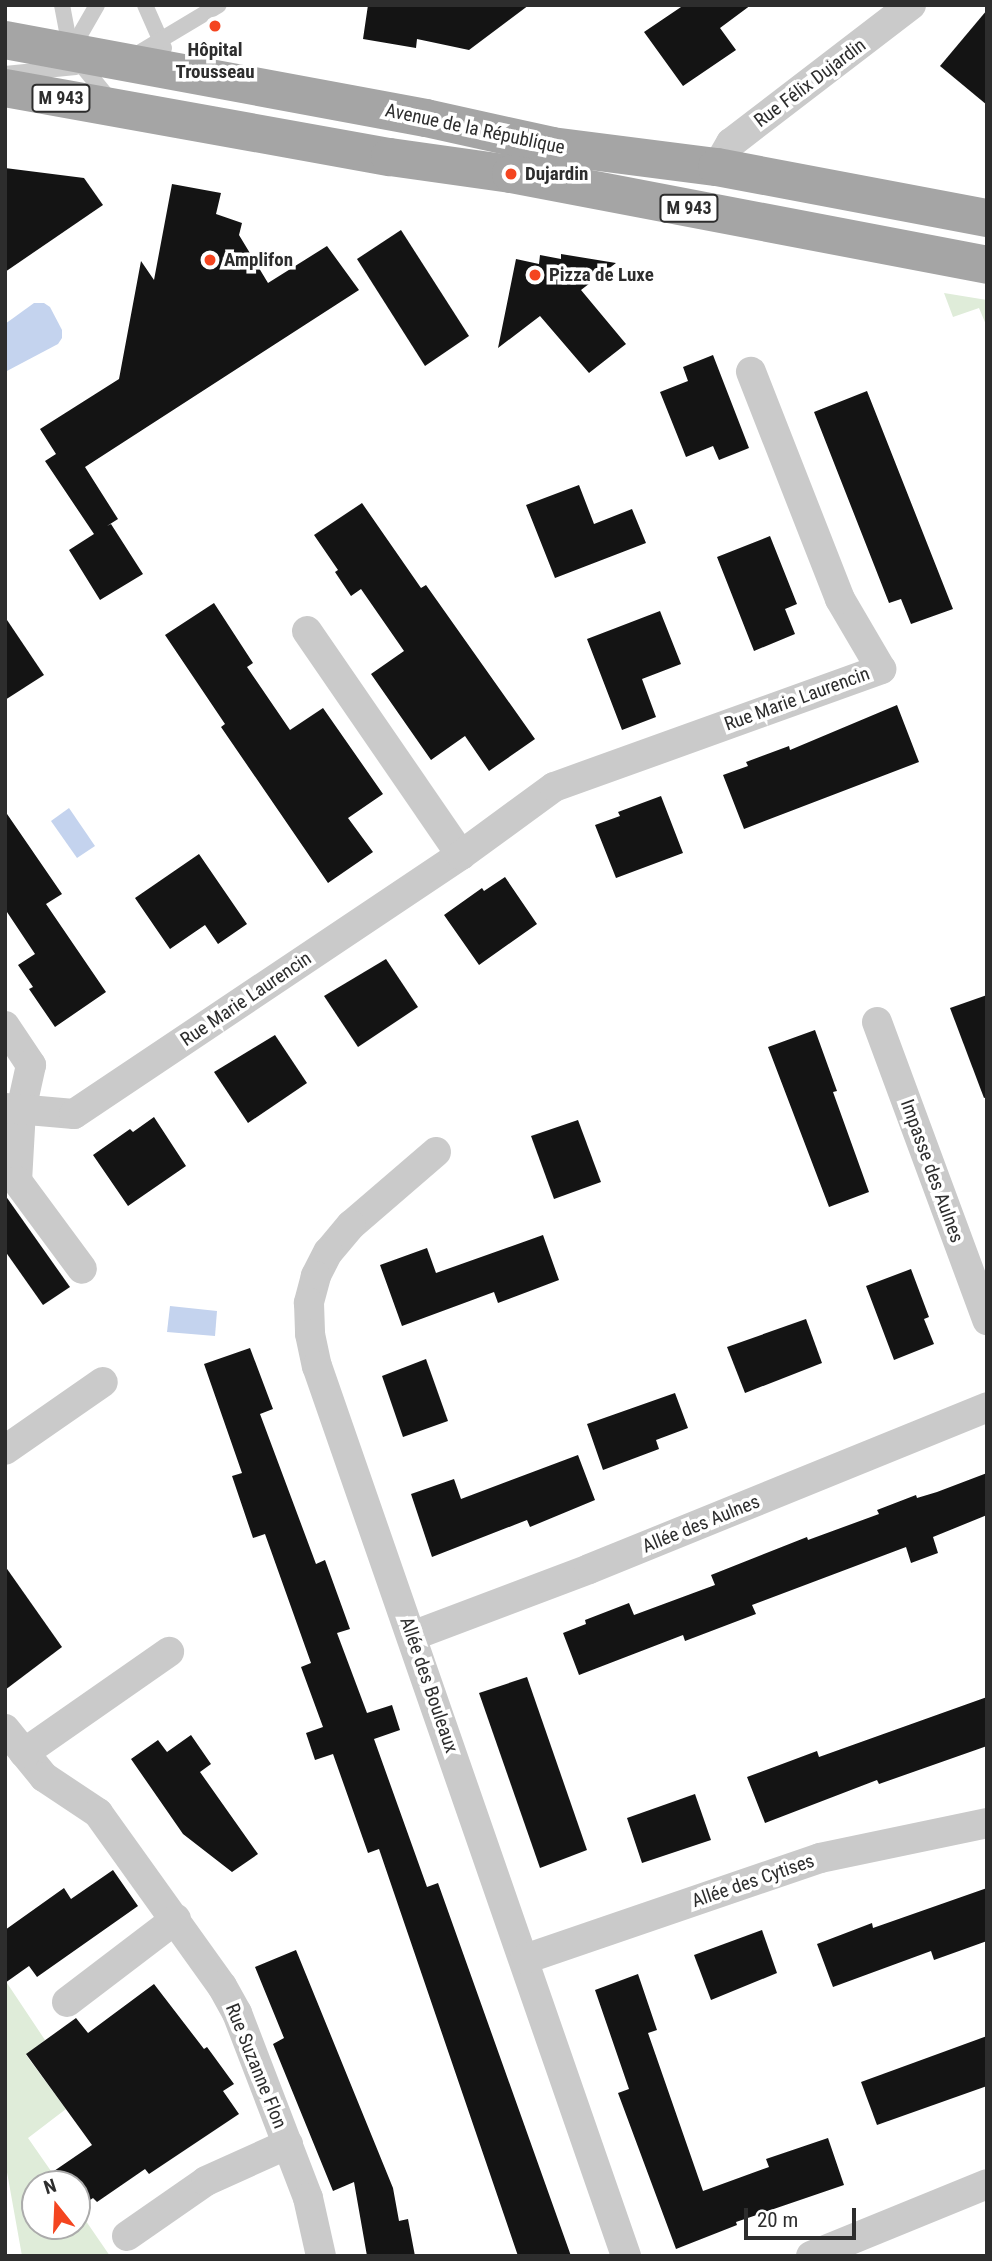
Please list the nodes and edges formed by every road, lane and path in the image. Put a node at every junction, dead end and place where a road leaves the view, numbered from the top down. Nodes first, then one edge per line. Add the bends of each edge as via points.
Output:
1 (62, 5) edge
2 (97, 5) edge
3 (145, 5) edge
4 (219, 5) edge
5 (911, 5) edge
6 (5, 40) edge
7 (168, 56) junction
8 (77, 59) junction
9 (5, 74) edge
10 (17, 80) edge
11 (117, 108) junction
12 (717, 167) junction
13 (987, 218) edge
14 (987, 265) edge
15 (751, 372) dead end
16 (307, 631) dead end
17 (461, 855) junction
18 (877, 1022) dead end
19 (5, 1026) edge
20 (13, 1109) edge
21 (436, 1152) dead end
22 (82, 1269) dead end
23 (987, 1320) edge
24 (103, 1382) dead end
25 (987, 1407) edge
26 (5, 1450) edge
27 (412, 1636) junction
28 (169, 1652) dead end
29 (5, 1729) edge
30 (24, 1753) junction
31 (987, 1823) edge
32 (176, 1919) junction
33 (524, 1959) junction
34 (67, 2002) dead end
35 (288, 2144) junction
36 (987, 2184) edge
37 (127, 2235) dead end
38 (321, 2256) edge
39 (626, 2256) edge
40 (811, 2256) edge

1 - 8 lane
2 - 8 lane
3 - 7 lane
4 - 7 lane
5 - 12 street, Rue Félix Dujardin via 731,143
6 - 8 main road, Avenue de la République / M 943
7 - 8 main road, Avenue de la République / M 943 via 124,62
7 - 12 main road, Avenue de la République / M 943 via 552,146
8 - 10 lane
8 - 11 lane
9 - 10 lane
10 - 11 main road, Avenue de la République / M 943
11 - 14 main road, Avenue de la République / M 943 via 511,174
12 - 13 main road, Avenue de la République / M 943
15 - 17 street, Rue Marie Laurencin via 840,599 881,669 554,787
16 - 17 street
17 - 20 street, Rue Marie Laurencin via 74,1114
18 - 23 street, Impasse des Aulnes
19 - 20 street via 31,1065
20 - 22 street via 17,1181
21 - 27 street, Allée des Bouleaux via 351,1225 328,1252 309,1303 317,1366
24 - 26 street
25 - 27 street, Allée des Aulnes
27 - 33 street, Allée des Bouleaux
28 - 30 street
29 - 30 street, Rue Suzanne Flon
30 - 32 street, Rue Suzanne Flon via 53,1784 98,1813
31 - 33 street, Allée des Cytises via 820,1858
32 - 34 street
32 - 35 street, Rue Suzanne Flon via 237,2013
33 - 39 street, Allée des Bouleaux
35 - 37 street, Rue Suzanne Flon via 206,2181
35 - 38 street, Rue Suzanne Flon via 308,2198
36 - 40 street

